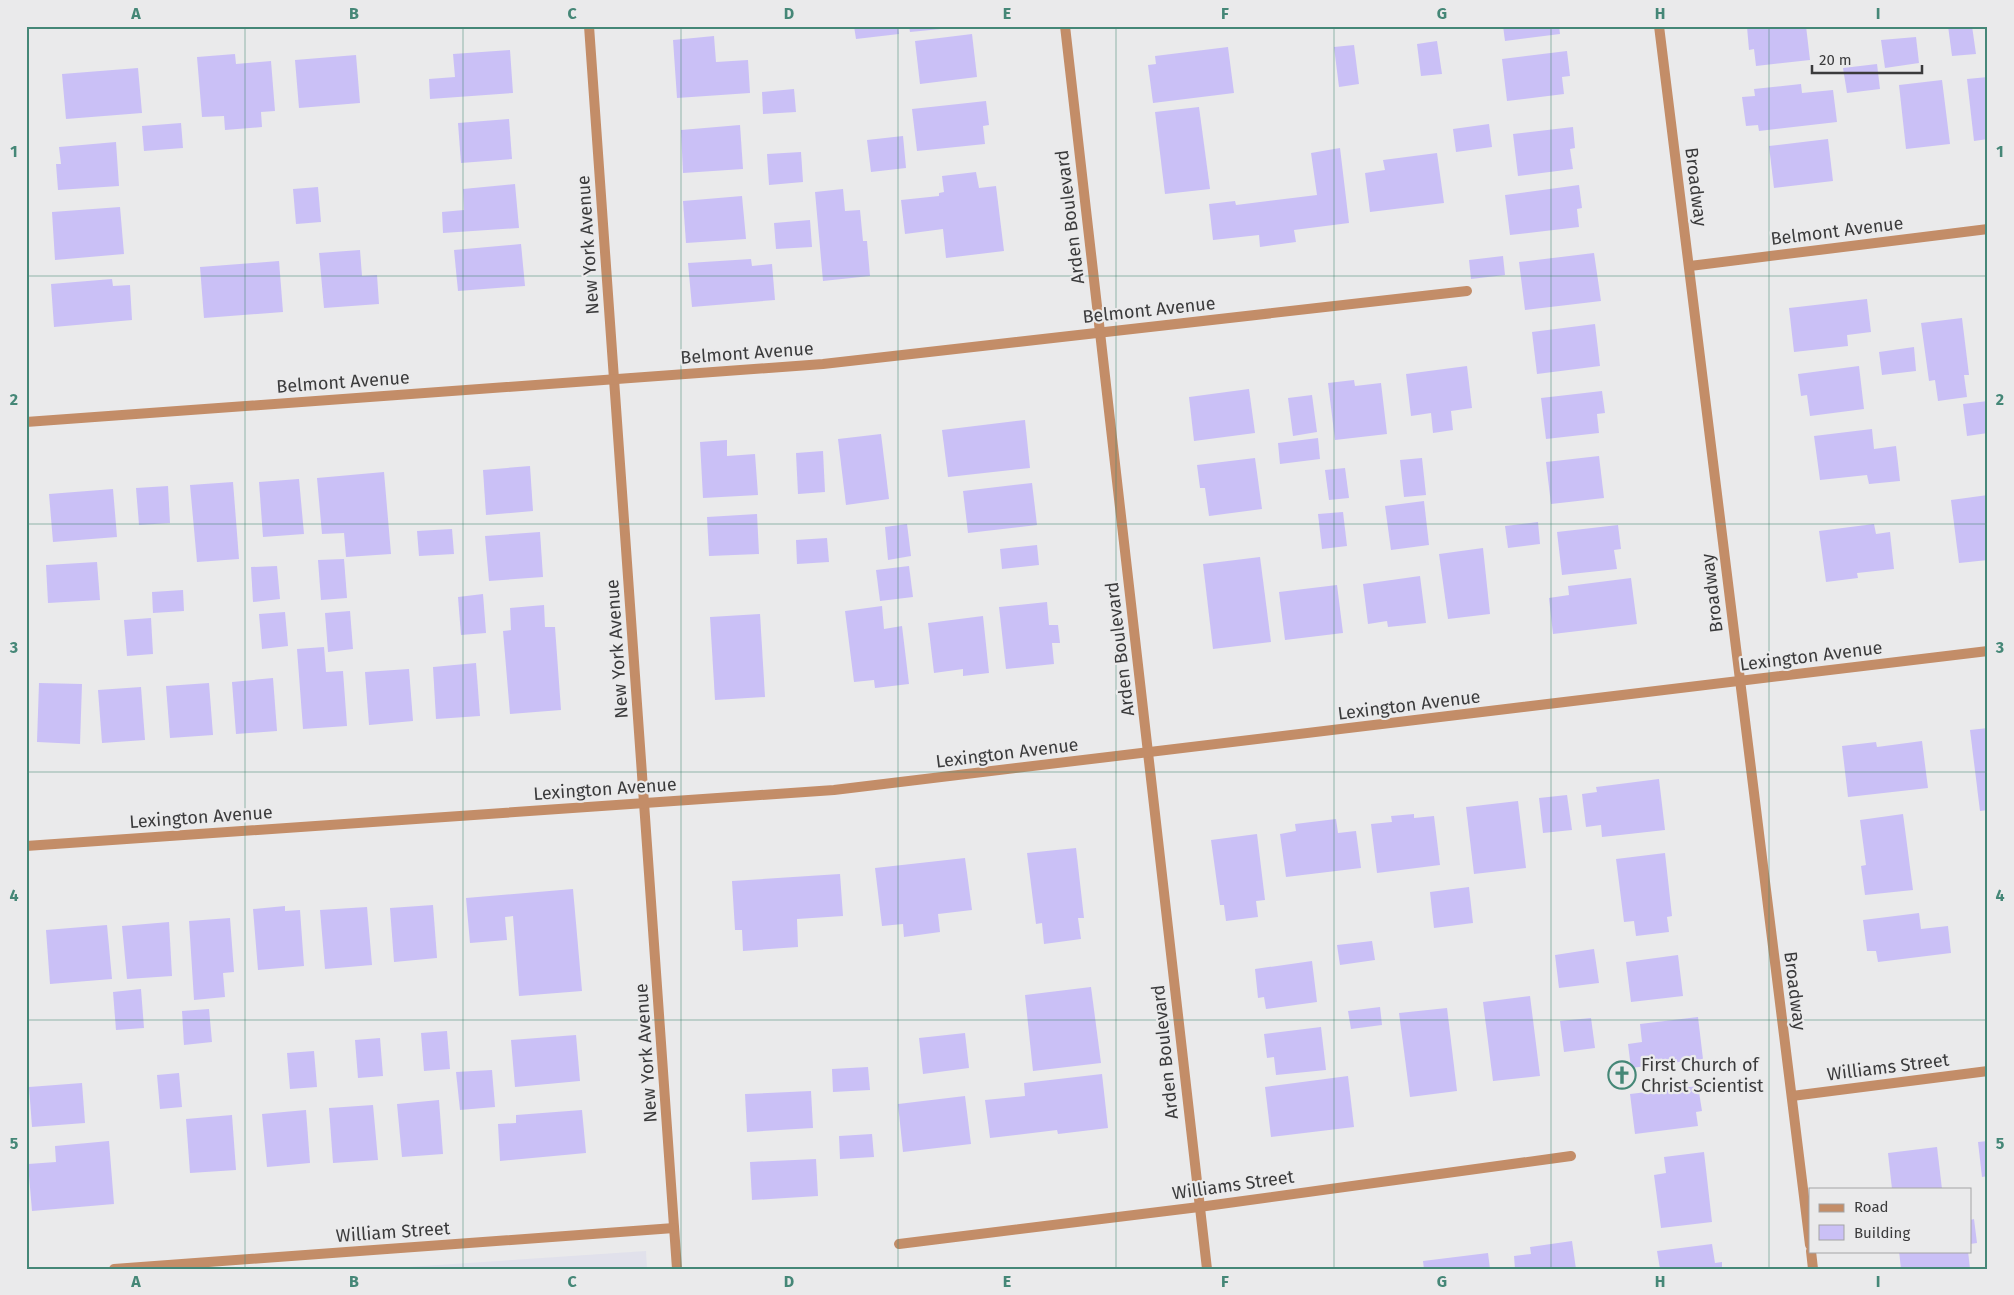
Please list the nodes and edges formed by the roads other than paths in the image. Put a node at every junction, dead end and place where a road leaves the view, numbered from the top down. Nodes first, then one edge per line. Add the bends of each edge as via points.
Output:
1 (589, 26) edge
2 (1065, 26) edge
3 (1659, 26) edge
4 (1988, 229) edge
5 (1690, 266) junction
6 (1467, 291) dead end
7 (1100, 332) junction
8 (614, 378) junction
9 (26, 422) edge
10 (1988, 651) edge
11 (1739, 681) junction
12 (1148, 753) junction
13 (645, 802) junction
14 (26, 846) edge
15 (1988, 1071) edge
16 (1792, 1096) junction
17 (1571, 1156) dead end
18 (1199, 1207) junction
19 (674, 1228) junction
20 (1809, 1237) edge
21 (900, 1244) dead end
22 (1811, 1252) edge
23 (114, 1269) edge
24 (677, 1269) edge
25 (1207, 1269) edge
26 (1813, 1269) edge

1 - 8 street, New York Avenue
2 - 7 street, Arden Boulevard
3 - 5 street, Broadway
4 - 5 street, Belmont Avenue
5 - 11 street, Broadway
6 - 7 street, Belmont Avenue
7 - 8 street, Belmont Avenue via 823,364
7 - 12 street, Arden Boulevard
8 - 9 street, Belmont Avenue
8 - 13 street, New York Avenue
10 - 11 street, Lexington Avenue
11 - 12 street, Lexington Avenue
11 - 16 street, Broadway
12 - 13 street, Lexington Avenue via 834,790
12 - 18 street, Arden Boulevard
13 - 14 street, Lexington Avenue
13 - 19 street, New York Avenue
15 - 16 street, Williams Street
16 - 20 street, Broadway
17 - 18 street, Williams Street
18 - 21 street, Williams Street
18 - 25 street, Arden Boulevard
19 - 23 street, William Street
19 - 24 street, New York Avenue
22 - 26 street

